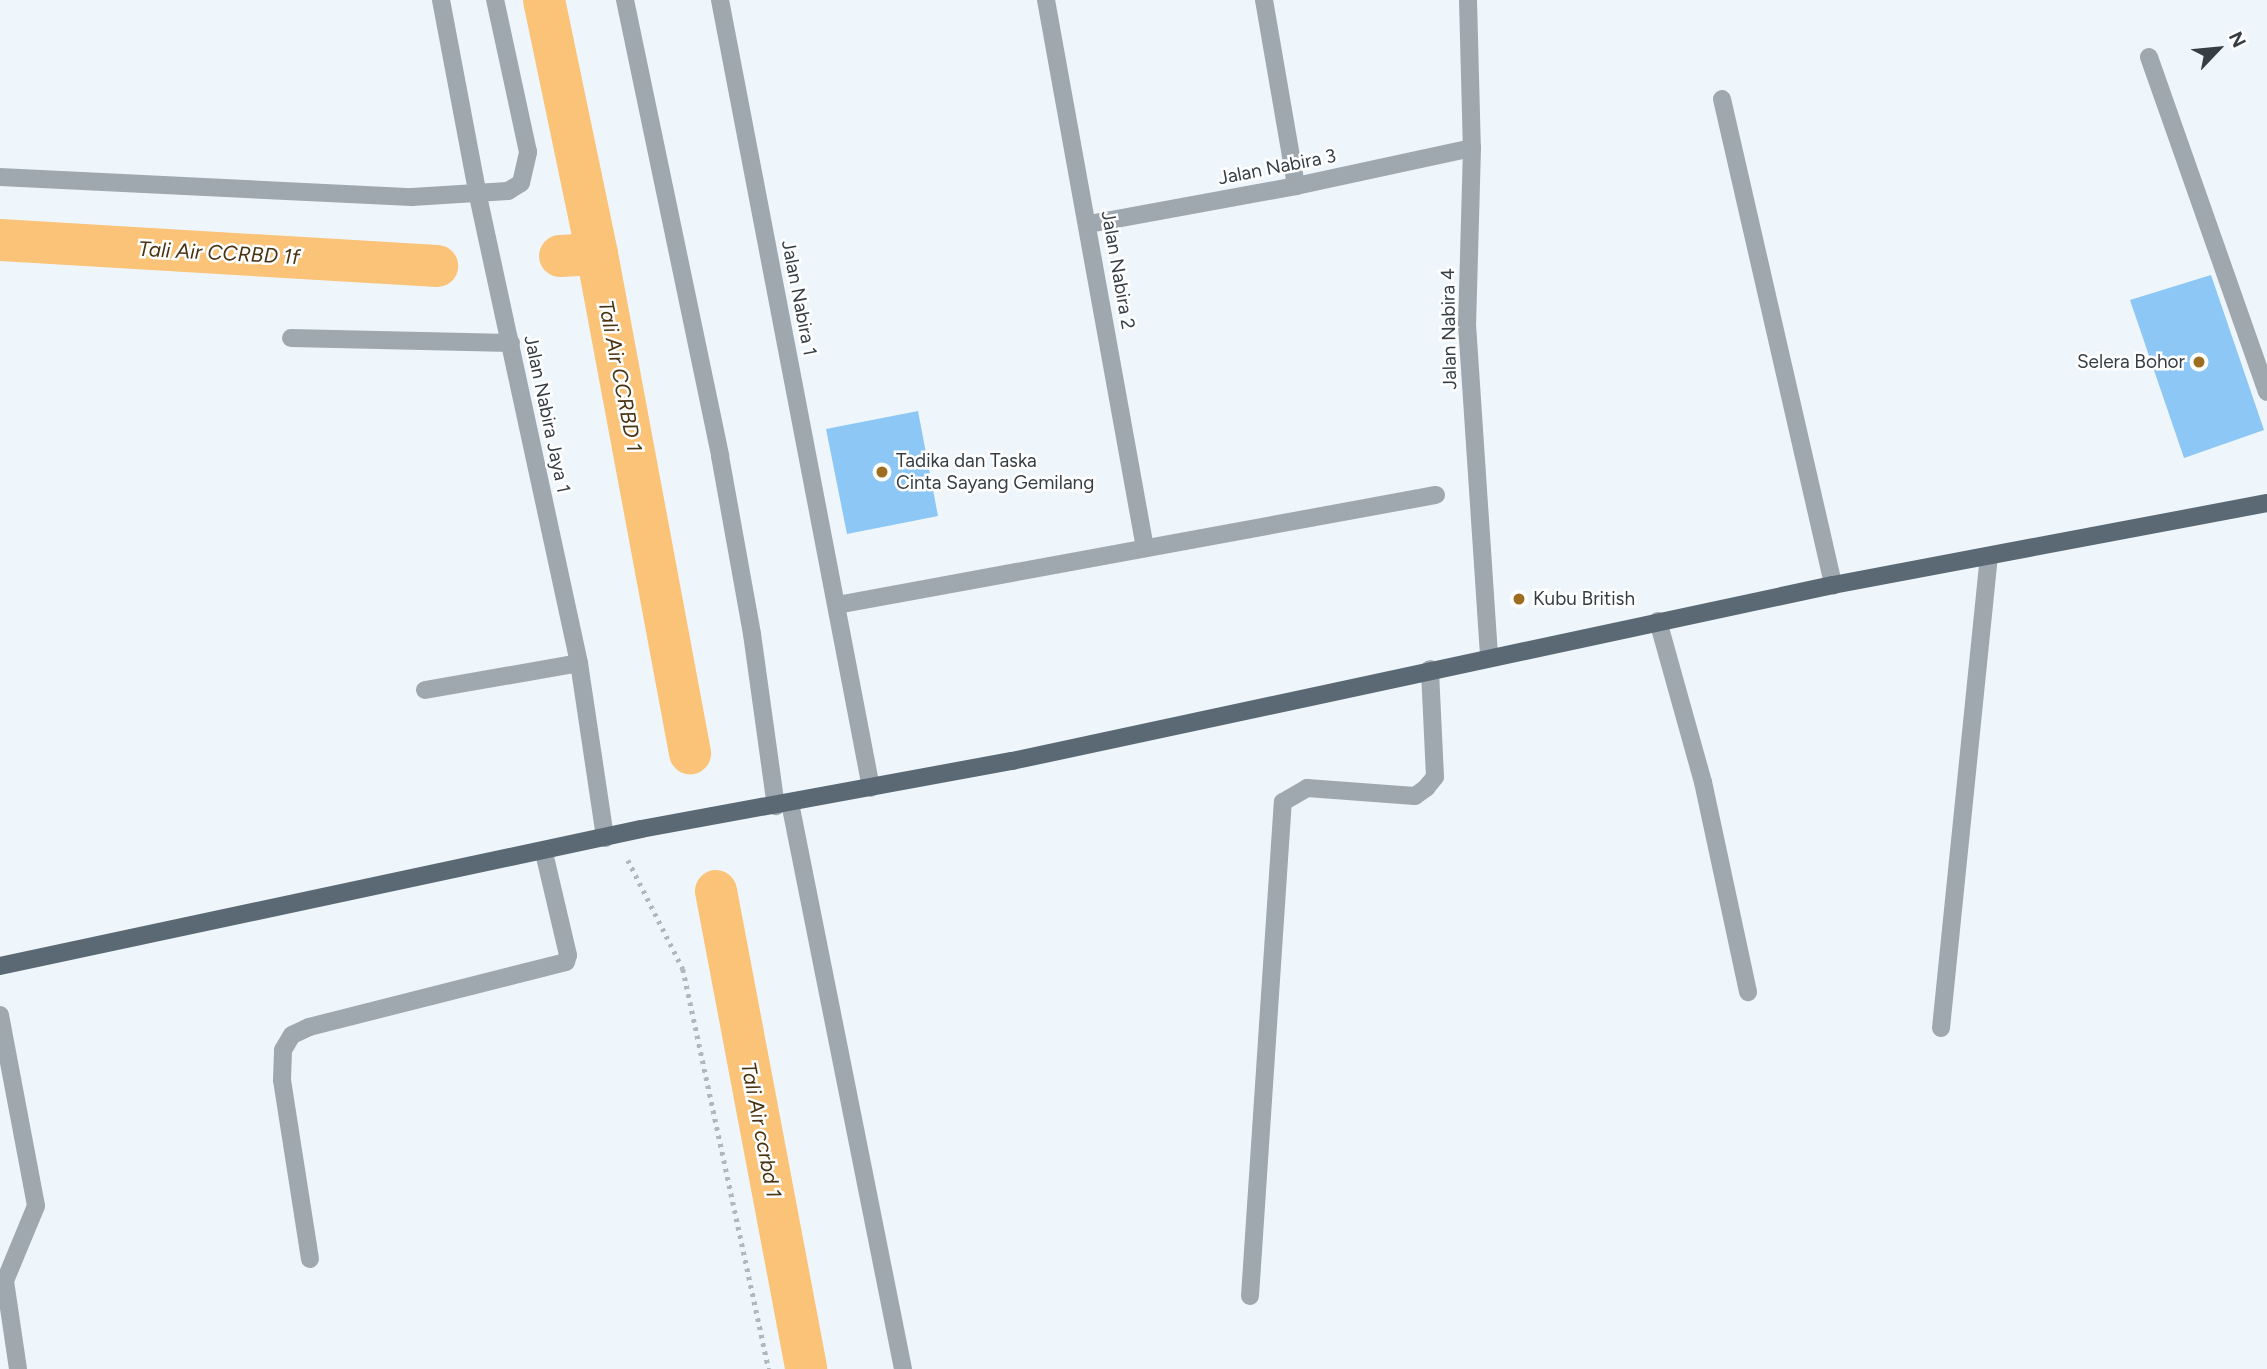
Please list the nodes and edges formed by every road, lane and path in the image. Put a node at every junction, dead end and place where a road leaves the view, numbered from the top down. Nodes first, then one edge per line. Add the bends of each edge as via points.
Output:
1 (441, 0) edge
2 (495, 0) edge
3 (625, 0) edge
4 (720, 0) edge
5 (1046, 0) edge
6 (1264, 0) edge
7 (1468, 0) edge
8 (2148, 57) dead end
9 (1722, 99) dead end
10 (1472, 148) junction
11 (0, 177) edge
12 (1296, 186) junction
13 (478, 196) junction
14 (1089, 224) junction
15 (291, 338) dead end
16 (511, 343) junction
17 (2267, 392) edge
18 (1436, 495) dead end
19 (2267, 503) edge
20 (1145, 548) junction
21 (1989, 558) junction
22 (1833, 585) junction
23 (837, 605) junction
24 (1658, 621) junction
25 (1489, 657) junction
26 (579, 663) junction
27 (1430, 669) junction
28 (425, 690) dead end
29 (871, 788) junction
30 (783, 804) junction
31 (611, 837) junction
32 (544, 853) junction
33 (0, 966) edge
34 (1748, 992) dead end
35 (0, 1015) edge
36 (1941, 1028) dead end
37 (310, 1259) dead end
38 (1250, 1296) dead end
39 (18, 1369) edge
40 (769, 1369) edge
41 (903, 1369) edge

1 - 13 street, Jalan Nabira Jaya 1
2 - 13 street via 524,120 527,172 522,183 508,191
3 - 30 street via 722,470
4 - 23 street, Jalan Nabira 1
5 - 14 street, Jalan Nabira 2
6 - 12 street
7 - 10 street, Jalan Nabira 4
8 - 17 street
9 - 22 street
10 - 12 street, Jalan Nabira 3
10 - 25 street, Jalan Nabira 4 via 1467,324
11 - 13 street
12 - 14 street, Jalan Nabira 3
13 - 16 street, Jalan Nabira Jaya 1
14 - 20 street, Jalan Nabira 2
15 - 16 street
16 - 26 street, Jalan Nabira Jaya 1
18 - 20 street
19 - 21 main road
20 - 23 street
21 - 22 main road
21 - 36 street
22 - 24 main road
23 - 29 street, Jalan Nabira 1
24 - 25 main road
24 - 34 street via 1703,782
25 - 27 main road
26 - 28 street
26 - 31 street, Jalan Nabira Jaya 1
27 - 29 main road
27 - 38 street via 1435,778 1426,789 1415,796 1307,789 1283,802
29 - 30 main road
30 - 31 main road
30 - 41 street
31 - 32 main road
31 - 40 path via 683,969
32 - 33 main road
32 - 37 street via 566,962 309,1027 288,1042 282,1080
35 - 39 street via 36,1206 5,1281

